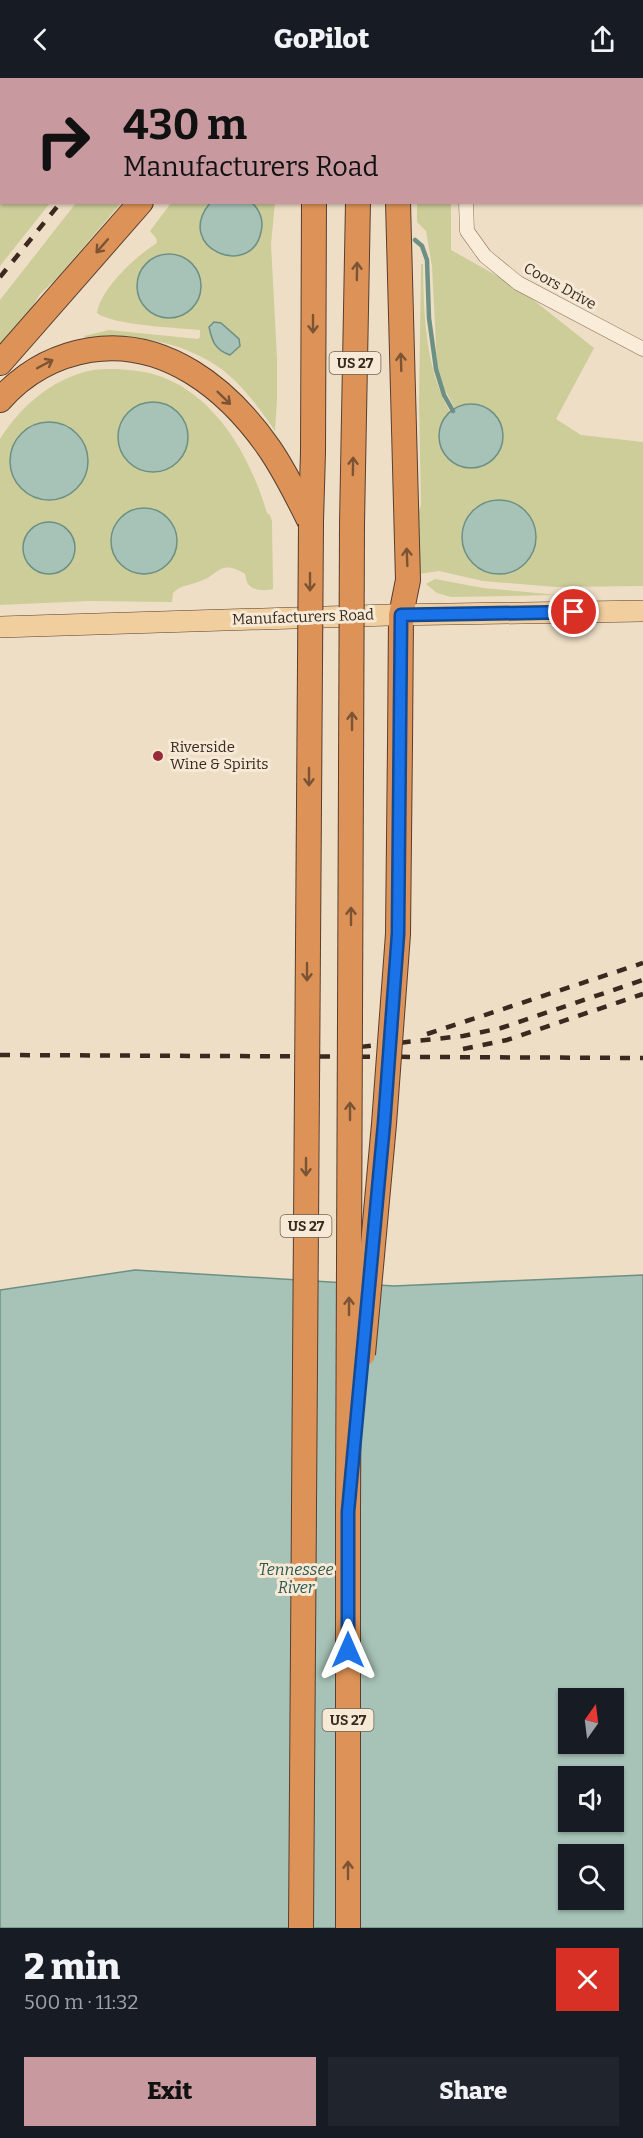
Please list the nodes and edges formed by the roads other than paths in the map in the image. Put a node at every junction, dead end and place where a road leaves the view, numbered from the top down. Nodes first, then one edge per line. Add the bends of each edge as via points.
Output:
1 (139, 204) edge
2 (314, 204) edge
3 (358, 204) edge
4 (398, 204) edge
5 (466, 204) edge
6 (643, 349) edge
7 (0, 363) edge
8 (0, 400) edge
9 (311, 524) junction
10 (643, 611) edge
11 (401, 615) junction
12 (0, 627) edge
13 (348, 1512) junction
14 (301, 1928) edge
15 (348, 1928) edge

1 -> 7 highway
2 -> 9 highway, US 27
13 -> 3 highway, US 27, bridge via 352,524
11 -> 4 highway via 408,580
5 - 6 street, Coors Drive via 467,231 485,256 518,283
8 -> 9 highway via 42,365 63,356 104,348 173,360 190,369 244,418 268,447
9 -> 14 highway, US 27, bridge
10 - 11 main road, Manufacturers Road
11 - 12 main road, Manufacturers Road
11 - 13 highway, bridge via 398,934
15 -> 13 highway, US 27

